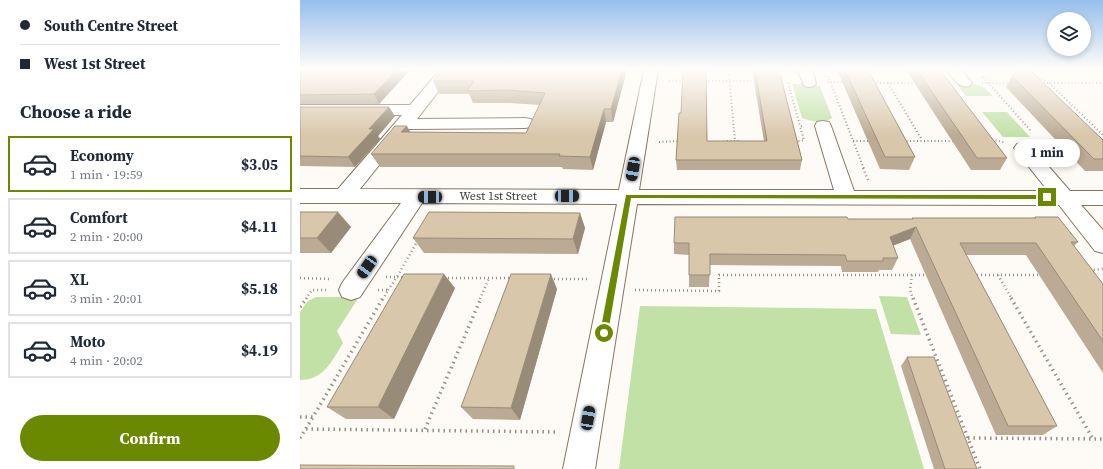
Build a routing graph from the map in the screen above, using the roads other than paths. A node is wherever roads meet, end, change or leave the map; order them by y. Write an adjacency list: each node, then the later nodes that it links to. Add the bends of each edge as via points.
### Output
1 (430, 92): 4 (street)
2 (647, 92): 11 (street)
3 (300, 110): 4 (street)
4 (415, 110): 6 (street)
5 (526, 123): 6 (street)
6 (404, 124): 10 (street)
7 (823, 126): 14 (street)
8 (1024, 144): 13 (street)
9 (300, 196): 10 (street, West 1st Street)
10 (344, 196): 12 (street, West 1st Street)
11 (628, 196): 12 (street, West 1st Street); 14 (street, West 1st Street); 18 (street)
12 (416, 197): 17 (street)
13 (1063, 197): 14 (street, West 1st Street); 15 (street, West 1st Street); 16 (street)
14 (846, 198)
15 (1103, 198)
16 (1103, 245)
17 (351, 290)
18 (579, 469)

